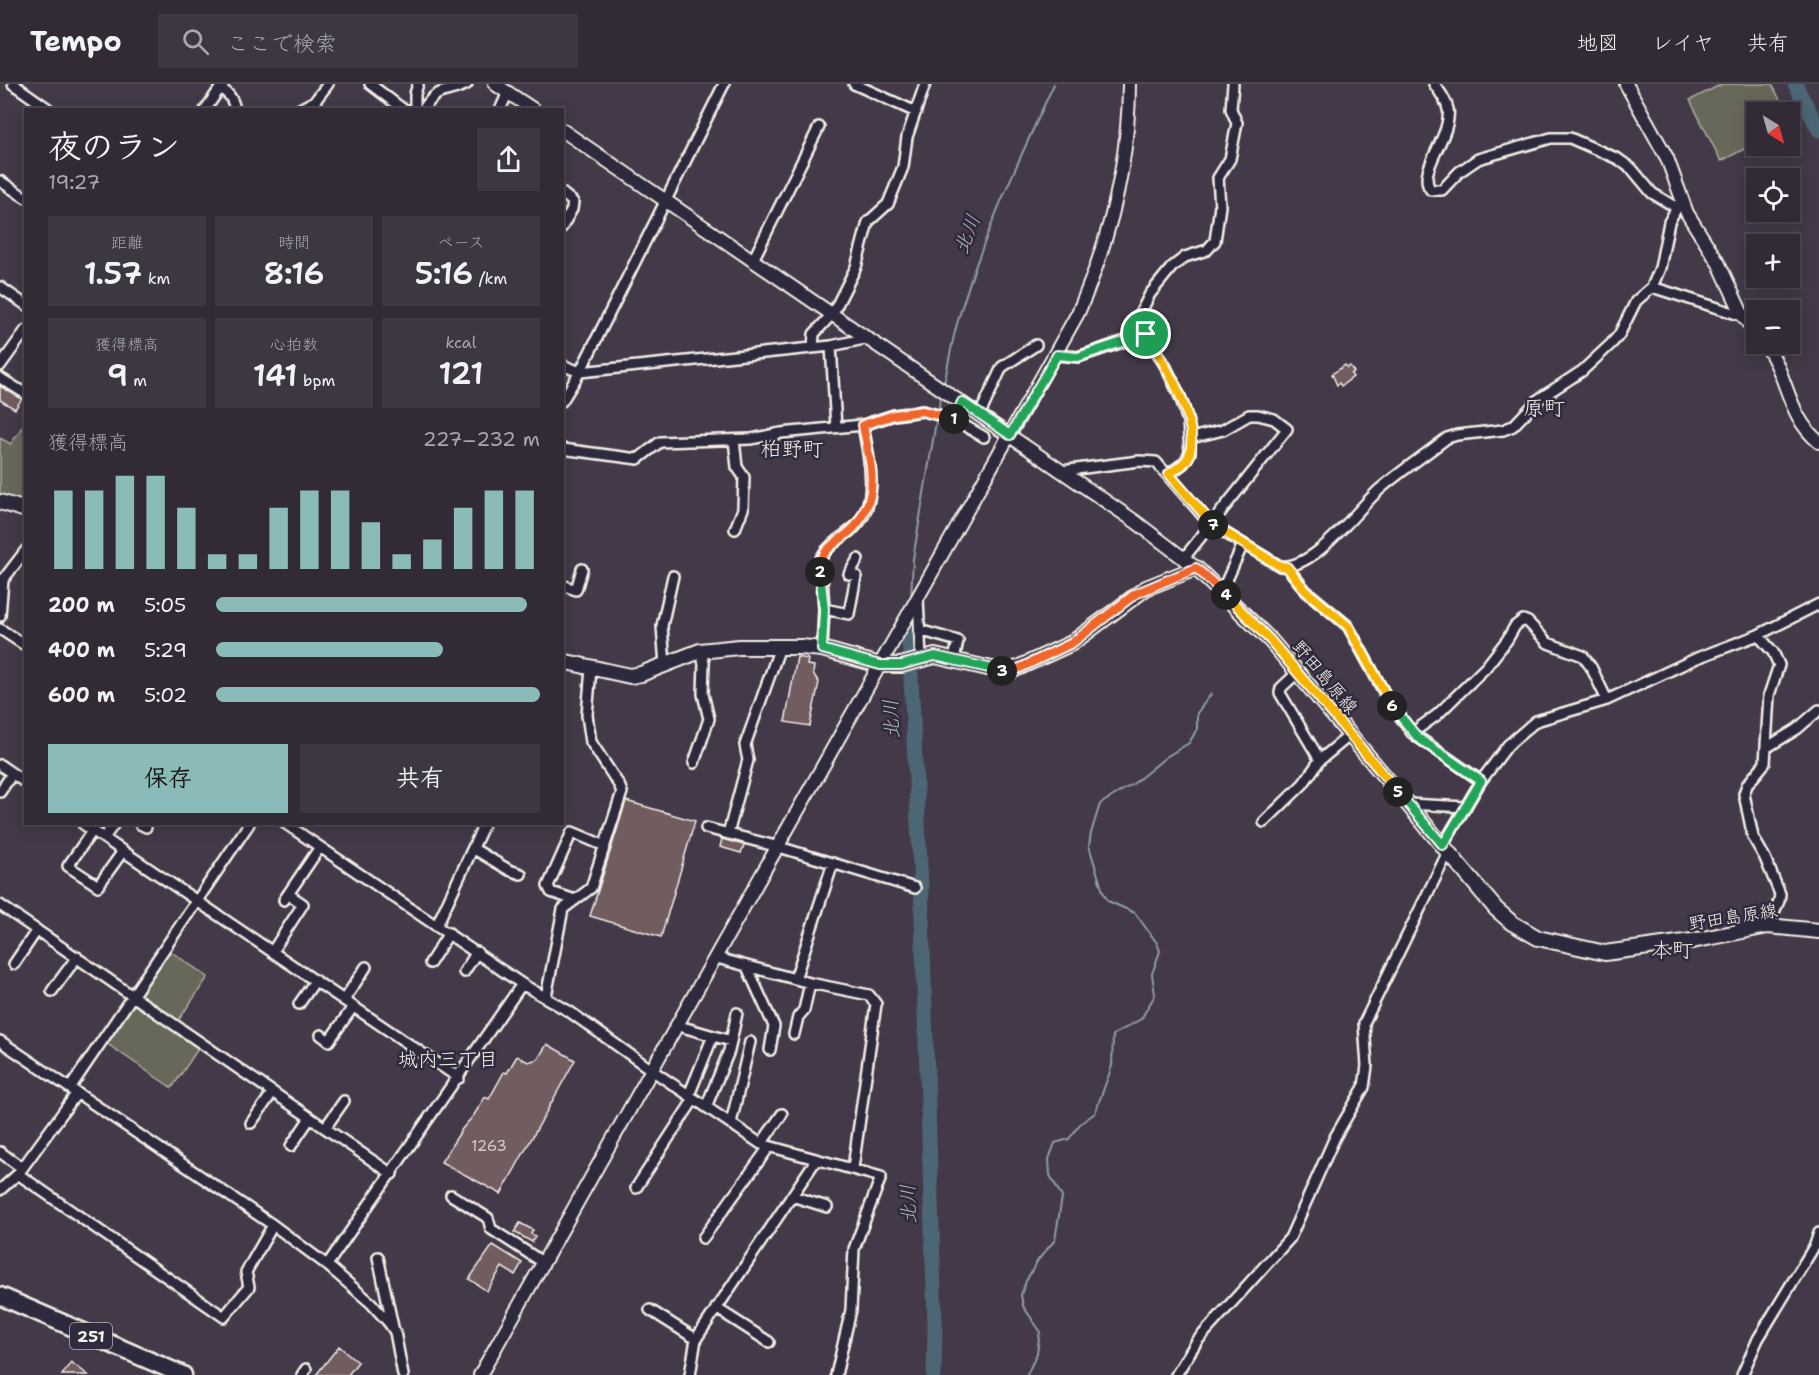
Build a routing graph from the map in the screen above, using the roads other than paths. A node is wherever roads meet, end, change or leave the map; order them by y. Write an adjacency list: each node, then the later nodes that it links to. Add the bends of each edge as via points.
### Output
1 (13, 84): 16 (street)
2 (328, 84): 19 (street, via 315,100)
3 (370, 84): 20 (street)
4 (418, 84): 21 (street)
5 (466, 84): 22 (street, via 437,91)
6 (495, 84): 15 (street)
7 (724, 84): 31 (street)
8 (854, 84): 25 (street)
9 (925, 84): 25 (street)
10 (1129, 84): 48 (street, via 1124,159 1111,225 1094,278)
11 (1233, 84): 42 (street, via 1231,109 1237,123 1230,159 1218,178 1220,206 1215,241 1208,249 1178,262 1150,294 1141,312)
12 (1434, 84): 32 (street, via 1444,99 1449,119 1426,174 1425,181 1431,190 1442,190 1478,159 1564,137 1626,164 1645,188)
13 (1626, 84): 32 (street, via 1667,158)
14 (221, 86): 17 (street); 18 (street, via 234,101)
15 (508, 92): 23 (street); 24 (street)
16 (47, 108)
17 (206, 108)
18 (235, 108)
19 (301, 108)
20 (401, 108)
21 (415, 108)
22 (424, 108)
23 (501, 108)
24 (531, 108)
25 (916, 112): 38 (street, via 903,166 888,204 868,222 856,267)
26 (819, 127): 34 (street)
27 (564, 131): 31 (street)
28 (0, 181): 30 (street)
29 (564, 195): 33 (street, via 573,202)
30 (24, 197)
31 (666, 201): 34 (street); 51 (street)
32 (1679, 204): 36 (street, via 1669,222); 39 (street, via 1719,264)
33 (564, 223)
34 (753, 260): 38 (street)
35 (0, 287): 37 (street)
36 (1652, 287): 39 (street); 76 (street, via 1636,301 1611,344 1582,371 1539,399 1513,426 1447,438 1379,490 1340,533)
37 (24, 304)
38 (833, 314): 43 (street); 46 (street, via 814,334)
39 (1743, 316): 40 (street)
40 (1746, 320)
41 (24, 333): 49 (street)
42 (1146, 334): 48 (street, via 1078,357); 62 (street, via 1182,399)
43 (869, 338): 45 (street); 55 (street)
44 (1036, 345): 56 (street, via 1002,367)
45 (831, 346): 46 (street); 59 (street)
46 (813, 347): 51 (street)
47 (1771, 354): 64 (street, via 1794,411)
48 (1057, 355): 60 (street)
49 (0, 366)
50 (564, 366): 51 (street)
51 (580, 372): 54 (street)
52 (0, 378): 53 (street)
53 (24, 393)
54 (564, 398)
55 (957, 399): 56 (street); 57 (street)
56 (980, 414): 60 (street)
57 (950, 418): 58 (street, via 922,411); 61 (street)
58 (863, 425): 59 (street); 84 (street, via 872,487 858,522 821,558)
59 (836, 427): 63 (street)
60 (1010, 435): 66 (street); 82 (street)
61 (984, 437)
62 (1191, 438): 67 (street, via 1188,459); 70 (street, via 1258,415 1274,419 1287,429)
63 (734, 440): 65 (street, via 660,442 638,459); 71 (street, via 737,467 744,477 742,509)
64 (1819, 442)
65 (564, 448)
66 (1061, 471): 67 (street, via 1139,460 1156,462); 74 (street)
67 (1169, 474): 70 (street)
68 (0, 502): 69 (main road)
69 (24, 509)
70 (1210, 524): 72 (street); 74 (street)
71 (735, 529)
72 (1243, 544): 76 (street); 81 (street)
73 (24, 553): 85 (street, via 3,580)
74 (1184, 558): 77 (street)
75 (858, 559): 84 (street, via 849,574 856,576 849,614)
76 (1287, 567): 102 (street, via 1306,591 1348,626 1387,698)
77 (1196, 568): 81 (main road, 野田島原線); 94 (main road, via 1146,588 1080,638 1018,669 1005,672)
78 (582, 569): 80 (street, via 576,590)
79 (673, 576): 96 (street, via 662,626)
80 (564, 586)
81 (1222, 591): 99 (main road, 野田島原線)
82 (917, 599): 87 (street); 97 (street)
83 (1819, 604): 88 (street)
84 (824, 609): 91 (street)
85 (0, 616)
86 (0, 628): 89 (street)
87 (919, 630): 93 (street, via 921,640); 94 (street, via 958,641)
88 (1758, 635): 100 (street); 104 (street, via 1779,665 1769,695)
89 (24, 645)
90 (780, 647): 91 (main road); 92 (main road); 122 (street, via 745,745 748,760)
91 (822, 649): 97 (main road)
92 (700, 651): 96 (main road); 106 (street, via 704,663 703,694 710,719)
93 (914, 660): 94 (main road, via 935,656); 97 (main road)
94 (954, 660)
95 (564, 662): 98 (main road)
96 (665, 665): 98 (main road, via 630,676)
97 (880, 665): 126 (street)
98 (591, 669): 124 (street, via 587,715 591,742 622,792)
99 (1298, 672): 103 (main road, 野田島原線); 105 (street, via 1280,693)
100 (1607, 700): 102 (street, via 1583,656 1548,643 1523,620 1486,667); 109 (street, via 1536,721 1508,745)
101 (1819, 710): 104 (street)
102 (1413, 733): 109 (street)
103 (1350, 735): 105 (street); 112 (main road, 野田島原線)
104 (1766, 748): 137 (street, via 1765,763 1744,794 1753,837 1780,894)
105 (1320, 760): 114 (street, via 1303,784)
106 (694, 763)
107 (0, 765): 108 (street)
108 (12, 774): 110 (street); 111 (street)
109 (1481, 781): 113 (street)
110 (24, 782)
111 (0, 792)
112 (1408, 804): 113 (street); 128 (main road, 野田島原線)
113 (1466, 807): 128 (street)
114 (1264, 822)
115 (86, 825): 121 (street)
116 (113, 825): 123 (street)
117 (248, 825): 134 (street)
118 (287, 825): 125 (street)
119 (484, 825): 127 (street)
120 (706, 828): 122 (street)
121 (93, 830): 123 (street); 129 (street, via 68,866 98,886)
122 (728, 834): 126 (street)
123 (104, 838): 129 (street)
124 (605, 846): 133 (street, via 591,888); 133 (street, via 572,832 548,886 551,892)
125 (320, 847): 136 (street); 141 (street, via 286,897 303,904)
126 (778, 847): 130 (street); 144 (street)
127 (474, 849): 131 (street); 136 (street)
128 (1445, 849): 137 (main road, 野田島原線, via 1512,923 1538,938 1575,948 1605,953 1634,950); 210 (street, via 1364,1023 1364,1087 1335,1137 1290,1238 1197,1341)
129 (123, 850): 134 (street)
130 (833, 863): 132 (street); 150 (street)
131 (521, 874)
132 (915, 888)
133 (575, 900): 156 (street, via 563,909)
134 (196, 901): 141 (street); 155 (street)
135 (0, 905): 138 (street)
136 (437, 925): 140 (street)
137 (1767, 926): 139 (main road, 野田島原線)
138 (37, 930): 143 (street); 146 (street)
139 (1819, 931)
140 (449, 933): 142 (street); 145 (street)
141 (272, 952): 151 (street)
142 (477, 952): 149 (street); 153 (street)
143 (77, 957): 154 (street); 155 (street)
144 (717, 958): 148 (street); 161 (street)
145 (430, 963)
146 (14, 964)
147 (366, 967): 157 (street)
148 (747, 967): 150 (street); 168 (street, via 774,1026)
149 (464, 972)
150 (795, 979): 152 (street)
151 (315, 981): 157 (street); 158 (street)
152 (810, 983): 162 (street); 185 (street, via 869,995 876,1004)
153 (522, 984): 156 (street); 170 (street)
154 (52, 991)
155 (134, 995): 171 (street); 172 (street)
156 (546, 997): 169 (street)
157 (344, 1000): 159 (street)
158 (299, 1004)
159 (353, 1006): 165 (street); 170 (street)
160 (737, 1013): 166 (street)
161 (679, 1026): 163 (street); 169 (street)
162 (794, 1034)
163 (712, 1036): 166 (street); 173 (street)
164 (0, 1041): 171 (street)
165 (329, 1041)
166 (731, 1041): 175 (street)
167 (750, 1042): 179 (street)
168 (770, 1050)
169 (653, 1071): 173 (street); 197 (street)
170 (459, 1078): 187 (street)
171 (73, 1090): 186 (street); 193 (street)
172 (273, 1092): 177 (street); 178 (street)
173 (691, 1097): 175 (street); 188 (street)
174 (344, 1101): 180 (street)
175 (706, 1107): 179 (street)
176 (782, 1114): 181 (street)
177 (310, 1118): 180 (street); 182 (street)
178 (251, 1123)
179 (731, 1123): 181 (street)
180 (325, 1128): 187 (street)
181 (765, 1145): 184 (street); 195 (street)
182 (291, 1146)
183 (0, 1152): 186 (street)
184 (816, 1160): 185 (street); 191 (street)
185 (853, 1168): 209 (street, via 880,1177 854,1249 851,1310)
186 (20, 1171): 189 (street); 193 (street, via 224,1317 249,1287 246,1272)
187 (392, 1174): 198 (street)
188 (636, 1188)
189 (0, 1190)
190 (451, 1195): 197 (street, via 488,1218 490,1228)
191 (792, 1196): 192 (street); 200 (street)
192 (827, 1207)
193 (273, 1225): 198 (street)
194 (1819, 1233): 211 (street, via 1758,1339)
195 (703, 1238)
196 (378, 1257): 202 (street)
197 (544, 1263): 207 (street)
198 (327, 1266): 202 (street, via 372,1303)
199 (0, 1296): 205 (highway, 251)
200 (716, 1308): 203 (street); 204 (street)
201 (650, 1310): 203 (street)
202 (394, 1332): 206 (street)
203 (696, 1339): 208 (street)
204 (769, 1342)
205 (183, 1375)
206 (403, 1375)
207 (480, 1375)
208 (690, 1375)
209 (836, 1375)
210 (1176, 1375)
211 (1742, 1375)

